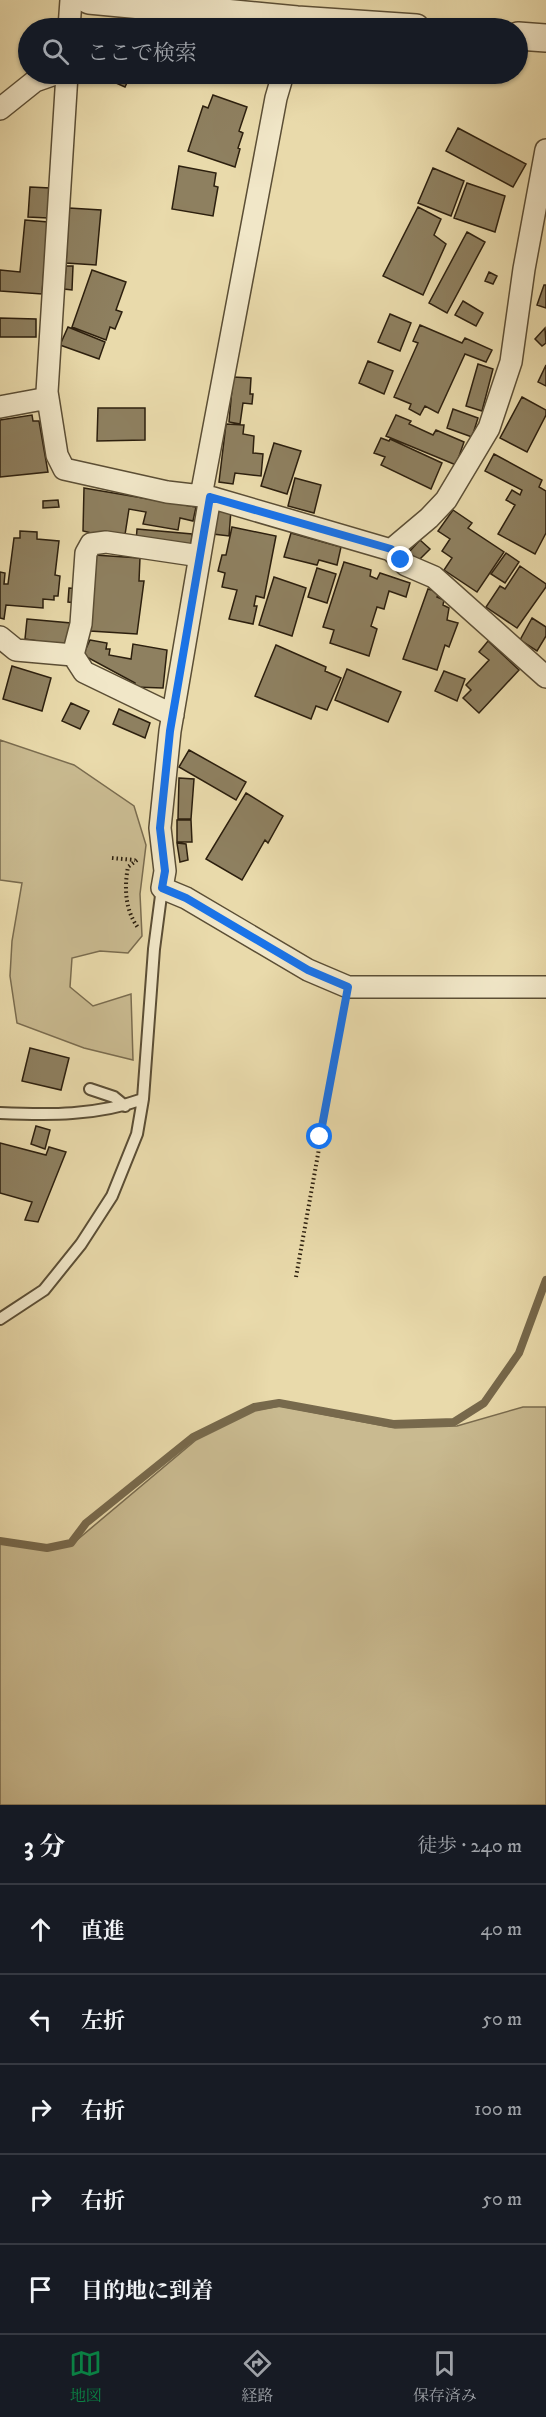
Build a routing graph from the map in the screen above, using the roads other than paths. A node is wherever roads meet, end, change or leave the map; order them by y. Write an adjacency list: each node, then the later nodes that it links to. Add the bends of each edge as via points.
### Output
1 (70, 0): 3 (street)
2 (89, 0): 4 (street)
3 (69, 18)
4 (244, 18)
5 (528, 37): 6 (street)
6 (546, 38)
7 (31, 84): 10 (street)
8 (66, 84): 12 (street)
9 (280, 84): 14 (street)
10 (0, 109)
11 (546, 150): 15 (street, via 511,362 489,428 446,500)
12 (48, 398): 13 (street); 14 (street, via 57,455 64,469)
13 (0, 407)
14 (205, 497): 15 (street); 16 (street)
15 (391, 549): 19 (street, via 406,565 434,577)
16 (200, 556): 18 (street, via 106,542 91,544 86,553 81,624); 20 (street)
17 (0, 637): 18 (street, via 16,650)
18 (73, 655): 20 (street, via 84,672)
19 (546, 677)
20 (173, 715): 21 (street, via 160,828 165,871)
21 (162, 888): 22 (street, via 186,898 308,970 348,987); 24 (lane)
22 (546, 987)
23 (90, 1089): 25 (lane, via 114,1097)
24 (143, 1100): 25 (lane); 27 (lane, via 137,1134 112,1196 81,1244 44,1290)
25 (125, 1106): 26 (lane, via 49,1115)
26 (0, 1113)
27 (0, 1319)

